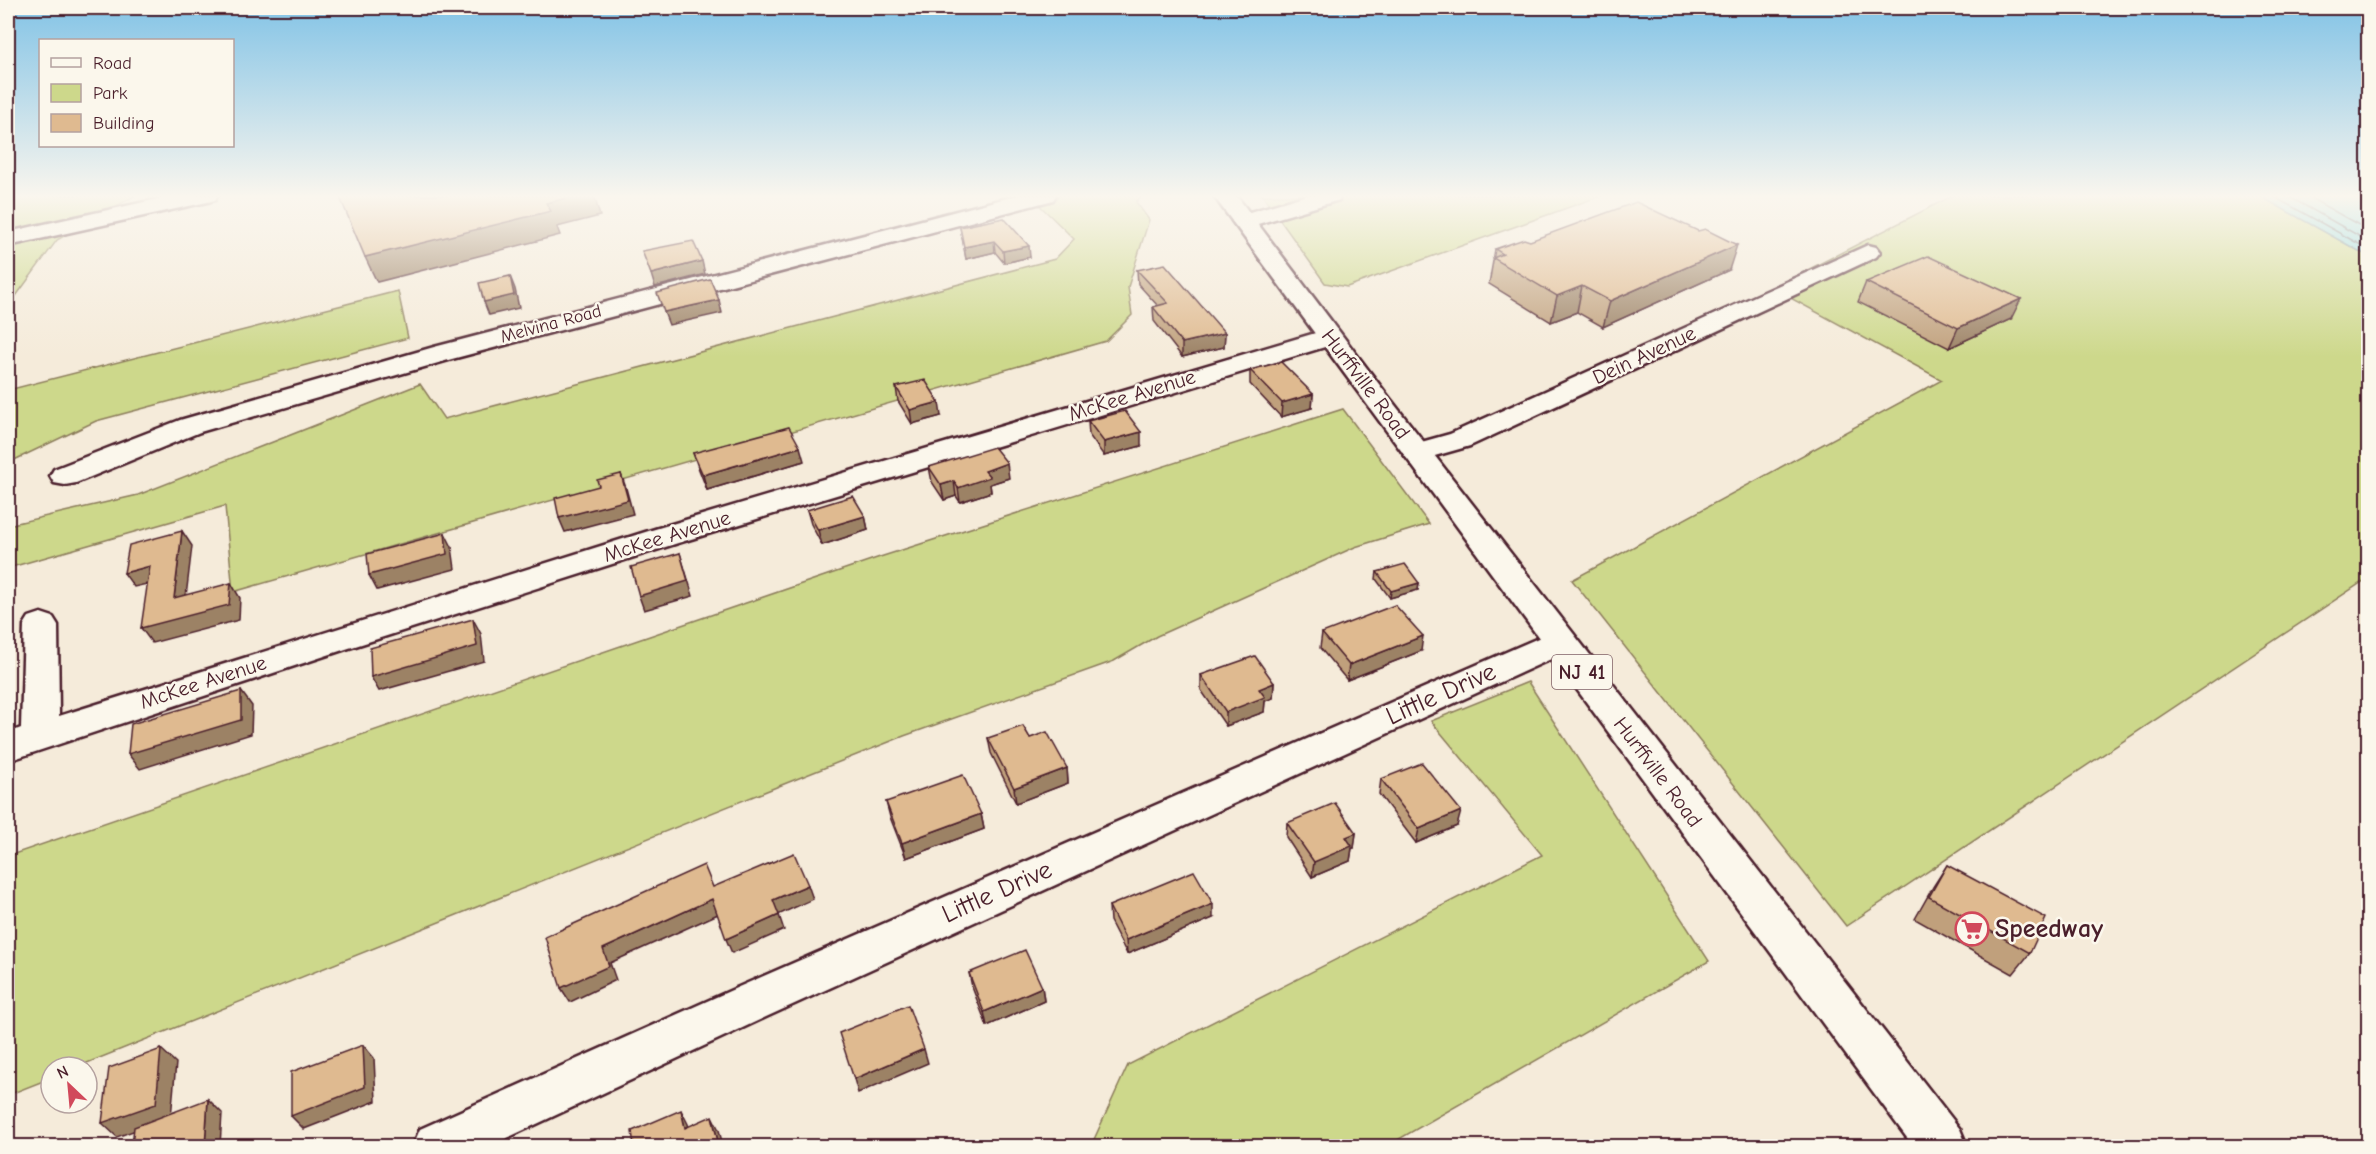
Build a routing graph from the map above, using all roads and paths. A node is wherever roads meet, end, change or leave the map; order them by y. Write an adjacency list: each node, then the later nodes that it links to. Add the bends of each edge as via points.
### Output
1 (833, 249): 6 (street, Melvina Road, via 442,353 190,426)
2 (1264, 249): 4 (street, Hurffville Road / NJ 41)
3 (1868, 252): 5 (street, Dein Avenue, via 1460,440)
4 (1329, 337): 5 (street, Hurffville Road / NJ 41); 9 (street, McKee Avenue, via 388,622)
5 (1417, 452): 8 (street, Hurffville Road / NJ 41)
6 (65, 476)
7 (42, 625): 9 (street)
8 (1559, 641): 10 (street, Little Drive); 11 (street, Hurffville Road / NJ 41)
9 (24, 741)
10 (437, 1146)
11 (1943, 1146)

